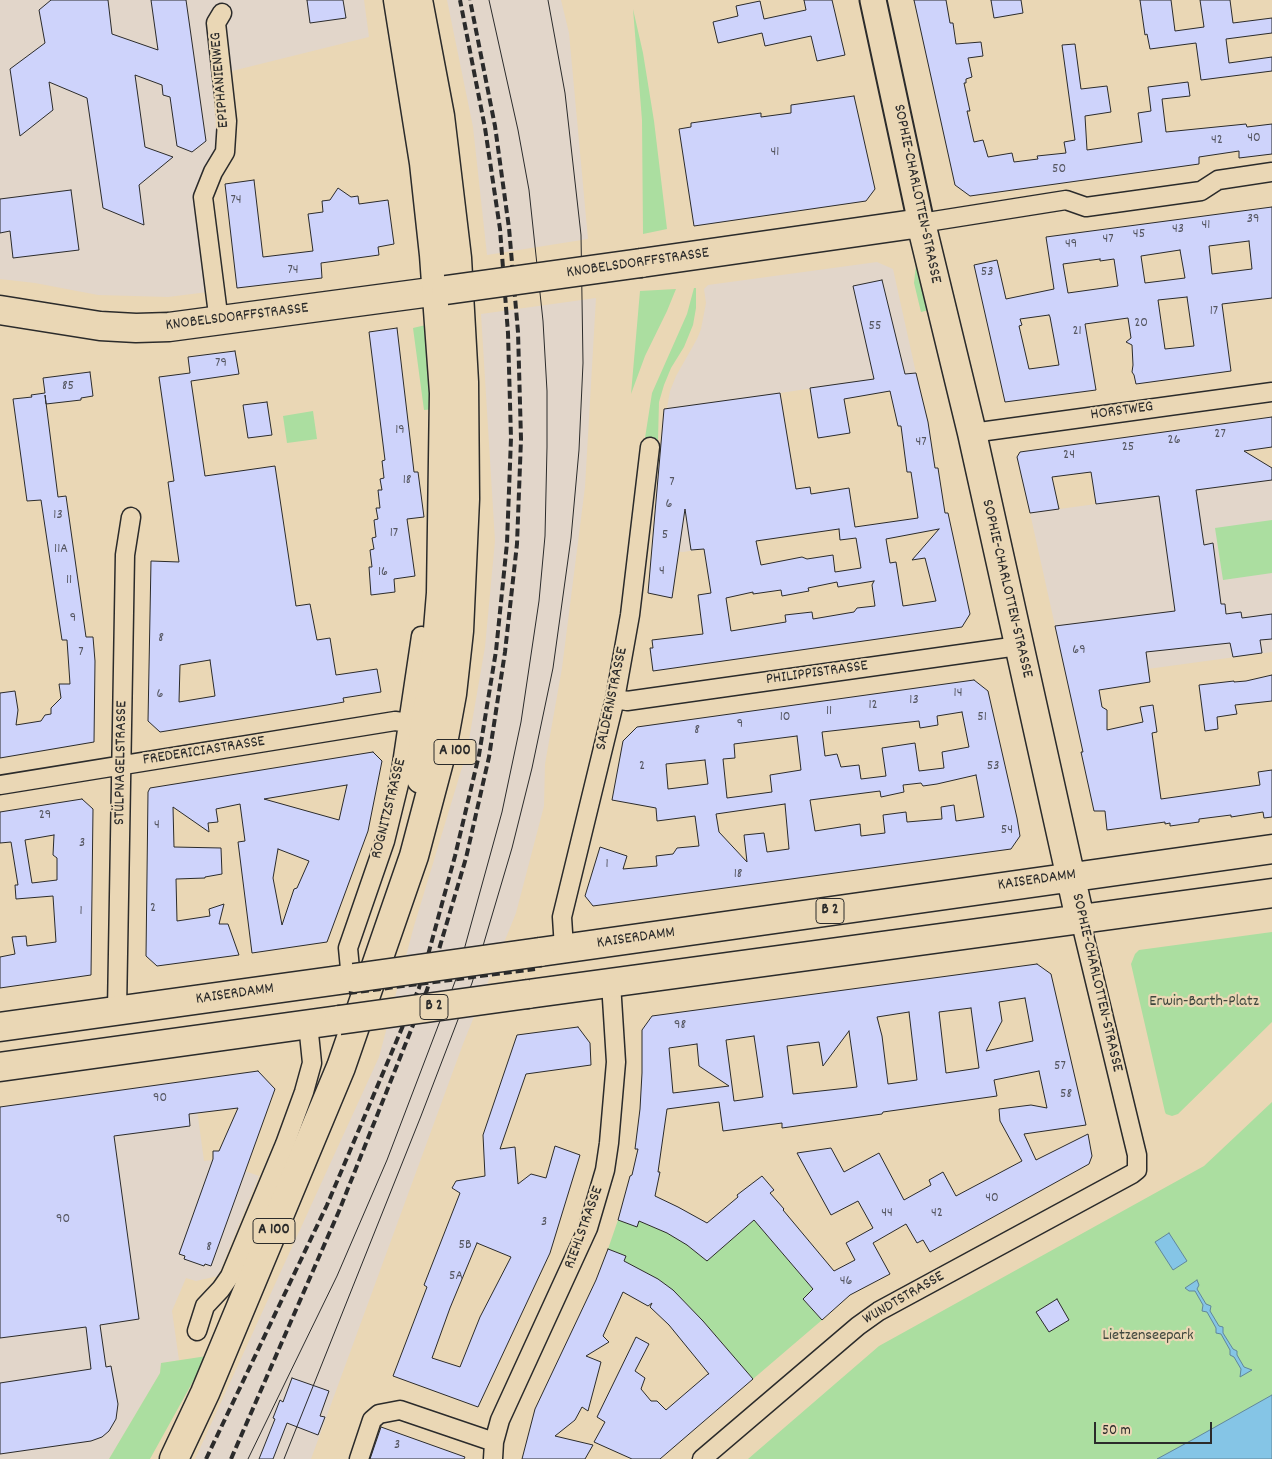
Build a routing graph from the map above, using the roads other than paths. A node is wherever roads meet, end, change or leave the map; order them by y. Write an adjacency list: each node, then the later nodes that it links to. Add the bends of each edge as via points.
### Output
1 (398, 0): 8 (main road)
2 (418, 0): 22 (main road, A 100, via 440,116 457,258 464,382 465,499 459,631 452,694 437,772)
3 (433, 0): 39 (main road, A 100, via 469,243 478,395 477,576 471,656 458,737 438,823 409,923 353,1080 277,1266)
4 (873, 0): 7 (street, SOPHIE-CHARLOTTEN-STRASSE)
5 (222, 13): 10 (street, EPIPHANIENWEG, via 216,23 227,121 225,152 203,197)
6 (1272, 172): 7 (street, KNOBELSDORFFSTRASSE, via 1218,180 1201,191 1086,207 1066,200)
7 (921, 223): 8 (main road, KNOBELSDORFFSTRASSE, bridge); 12 (main road, SOPHIE-CHARLOTTEN-STRASSE)
8 (441, 291): 10 (main road, KNOBELSDORFFSTRASSE); 22 (main road, via 444,393 441,593 424,733)
9 (0, 310): 10 (main road, KNOBELSDORFFSTRASSE, via 127,328)
10 (219, 322)
11 (1272, 392): 12 (street, HORSTWEG)
12 (972, 433): 16 (main road, SOPHIE-CHARLOTTEN-STRASSE)
13 (650, 447): 17 (street, SALDERNSTRASSE, via 630,615)
14 (131, 517): 19 (street, STÜLPNAGELSTRASSE, via 125,555)
15 (422, 636): 18 (street, ROGNITZSTRASSE)
16 (1018, 646): 17 (street, PHILIPPISTRASSE, via 627,701); 24 (main road, SOPHIE-CHARLOTTEN-STRASSE)
17 (615, 698): 28 (street, SALDERNSTRASSE)
18 (409, 723): 19 (street, FREDERICIASTRASSE, via 395,721); 29 (street, ROGNITZSTRASSE, via 385,842 348,948)
19 (121, 765): 20 (street, FREDERICIASTRASSE); 31 (street, STÜLPNAGELSTRASSE)
20 (0, 785)
21 (1272, 848): 23 (main road, KAISERDAMM / B 2)
22 (414, 856): 38 (main road, A 100, via 340,1068 287,1200)
23 (1123, 869): 24 (main road, KAISERDAMM / B 2); 26 (main road)
24 (1071, 876): 27 (main road, SOPHIE-CHARLOTTEN-STRASSE); 28 (main road, KAISERDAMM / B 2)
25 (1272, 892): 26 (main road, B 2)
26 (1130, 912): 27 (main road, B 2)
27 (1080, 918): 30 (main road, B 2); 35 (street, SOPHIE-CHARLOTTEN-STRASSE, via 1137,1155 1137,1170)
28 (552, 950): 29 (main road, KAISERDAMM / B 2, bridge)
29 (352, 978): 31 (main road, KAISERDAMM / B 2)
30 (611, 983): 32 (main road, B 2, bridge); 37 (street, RIEHLSTRASSE, via 615,1080 609,1143 598,1198 588,1228 500,1420)
31 (117, 1010): 33 (main road, KAISERDAMM / B 2)
32 (308, 1024): 34 (main road, B 2); 36 (street, via 312,1063 286,1144 230,1276 205,1306)
33 (0, 1027)
34 (0, 1067)
35 (1132, 1174): 41 (street, WUNDTSTRASSE, via 879,1311)
36 (197, 1331)
37 (493, 1451): 40 (street, via 400,1410 379,1414 372,1420)
38 (174, 1459)
39 (188, 1459)
40 (358, 1459)
41 (702, 1459)

